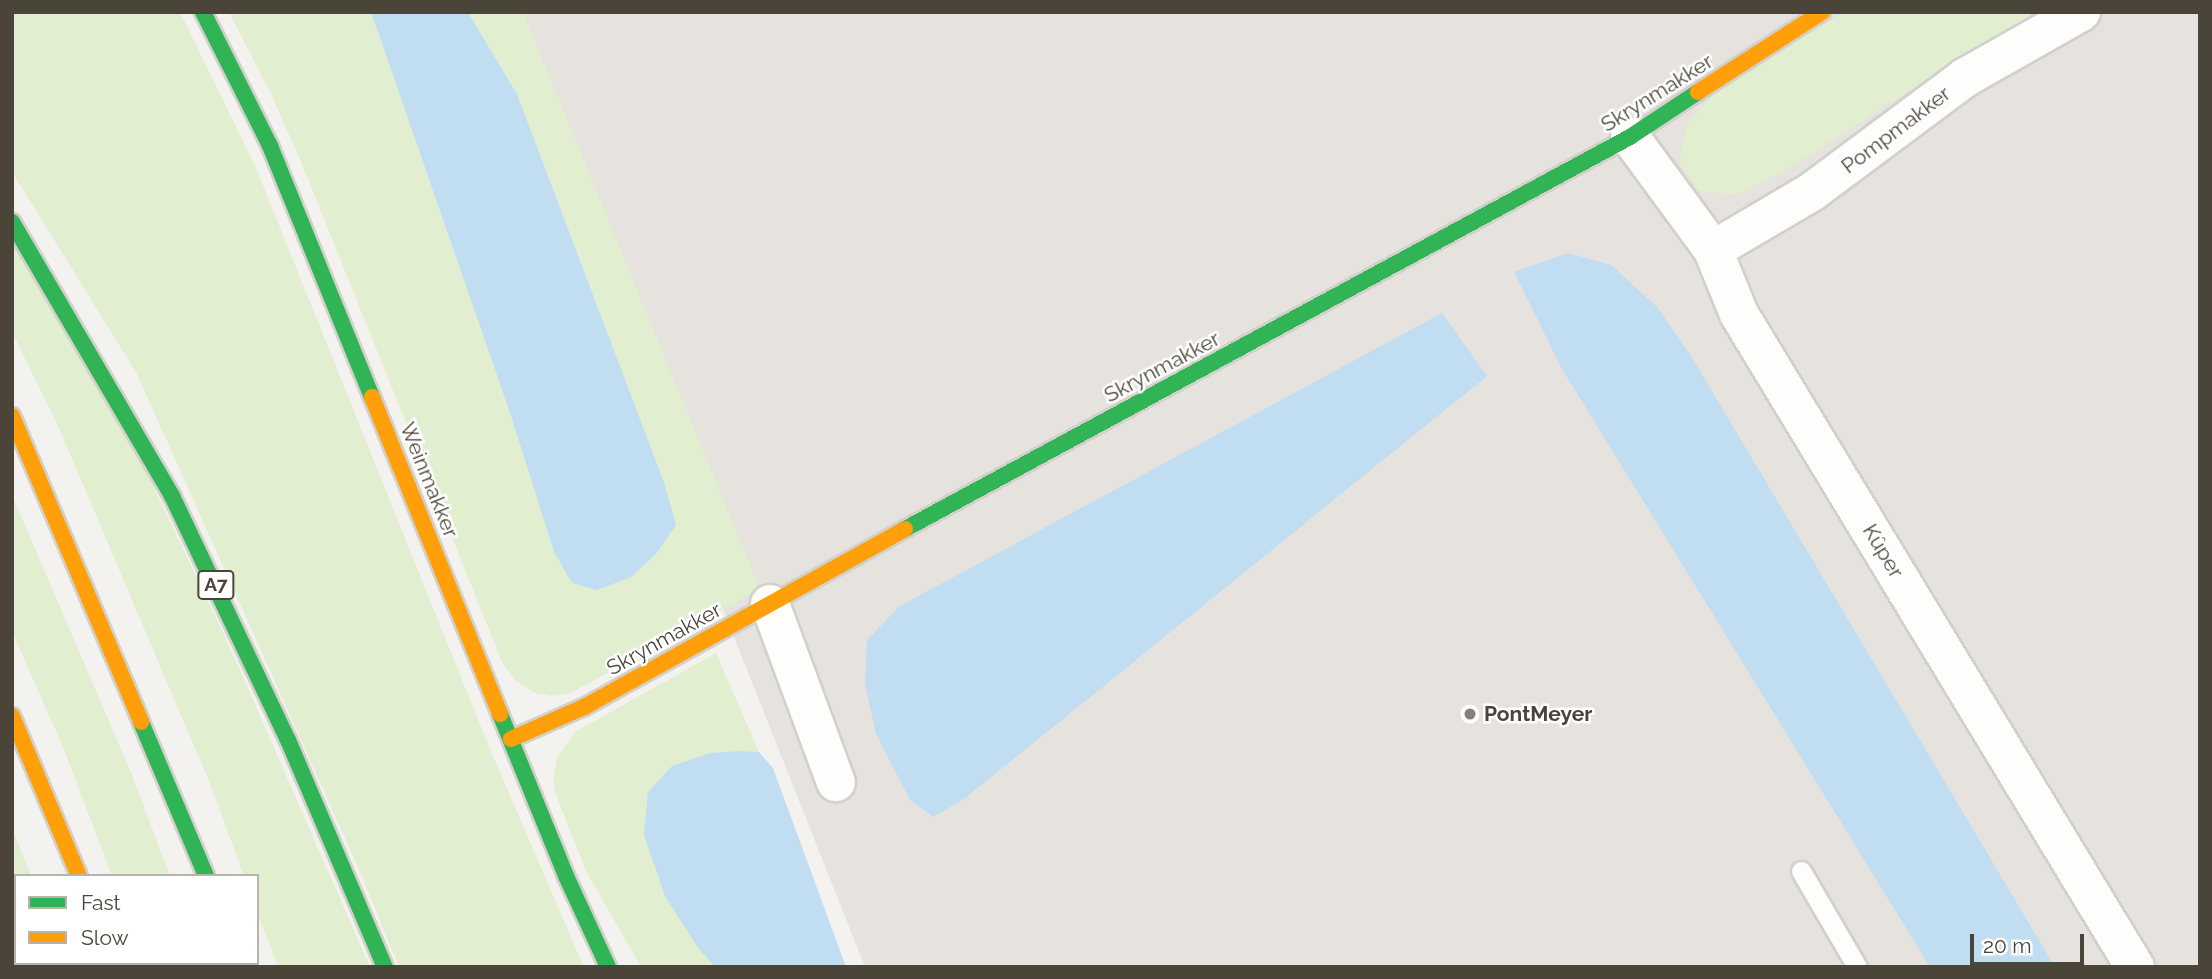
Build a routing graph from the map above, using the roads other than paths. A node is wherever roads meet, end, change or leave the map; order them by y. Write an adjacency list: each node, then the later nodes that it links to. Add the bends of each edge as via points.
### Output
1 (203, 12): 10 (main road, Weinmakker, via 270,146)
2 (1822, 12): 4 (main road, Skrynmakker)
3 (2081, 12): 6 (street, Pompmakker, via 1966,77 1812,191)
4 (1630, 137): 6 (street, Kûper); 8 (main road, Skrynmakker)
5 (12, 222): 15 (main road, A7, via 172,496 288,740)
6 (1713, 250): 18 (street, Kûper, via 1746,326)
7 (12, 416): 14 (main road)
8 (770, 604): 10 (main road, Skrynmakker, via 584,707); 11 (street)
9 (12, 716): 13 (main road)
10 (511, 739): 16 (main road, Weinmakker)
11 (836, 782)
12 (1801, 872): 17 (lane)
13 (78, 874)
14 (205, 874)
15 (385, 967)
16 (608, 967)
17 (1857, 967)
18 (2135, 967)

